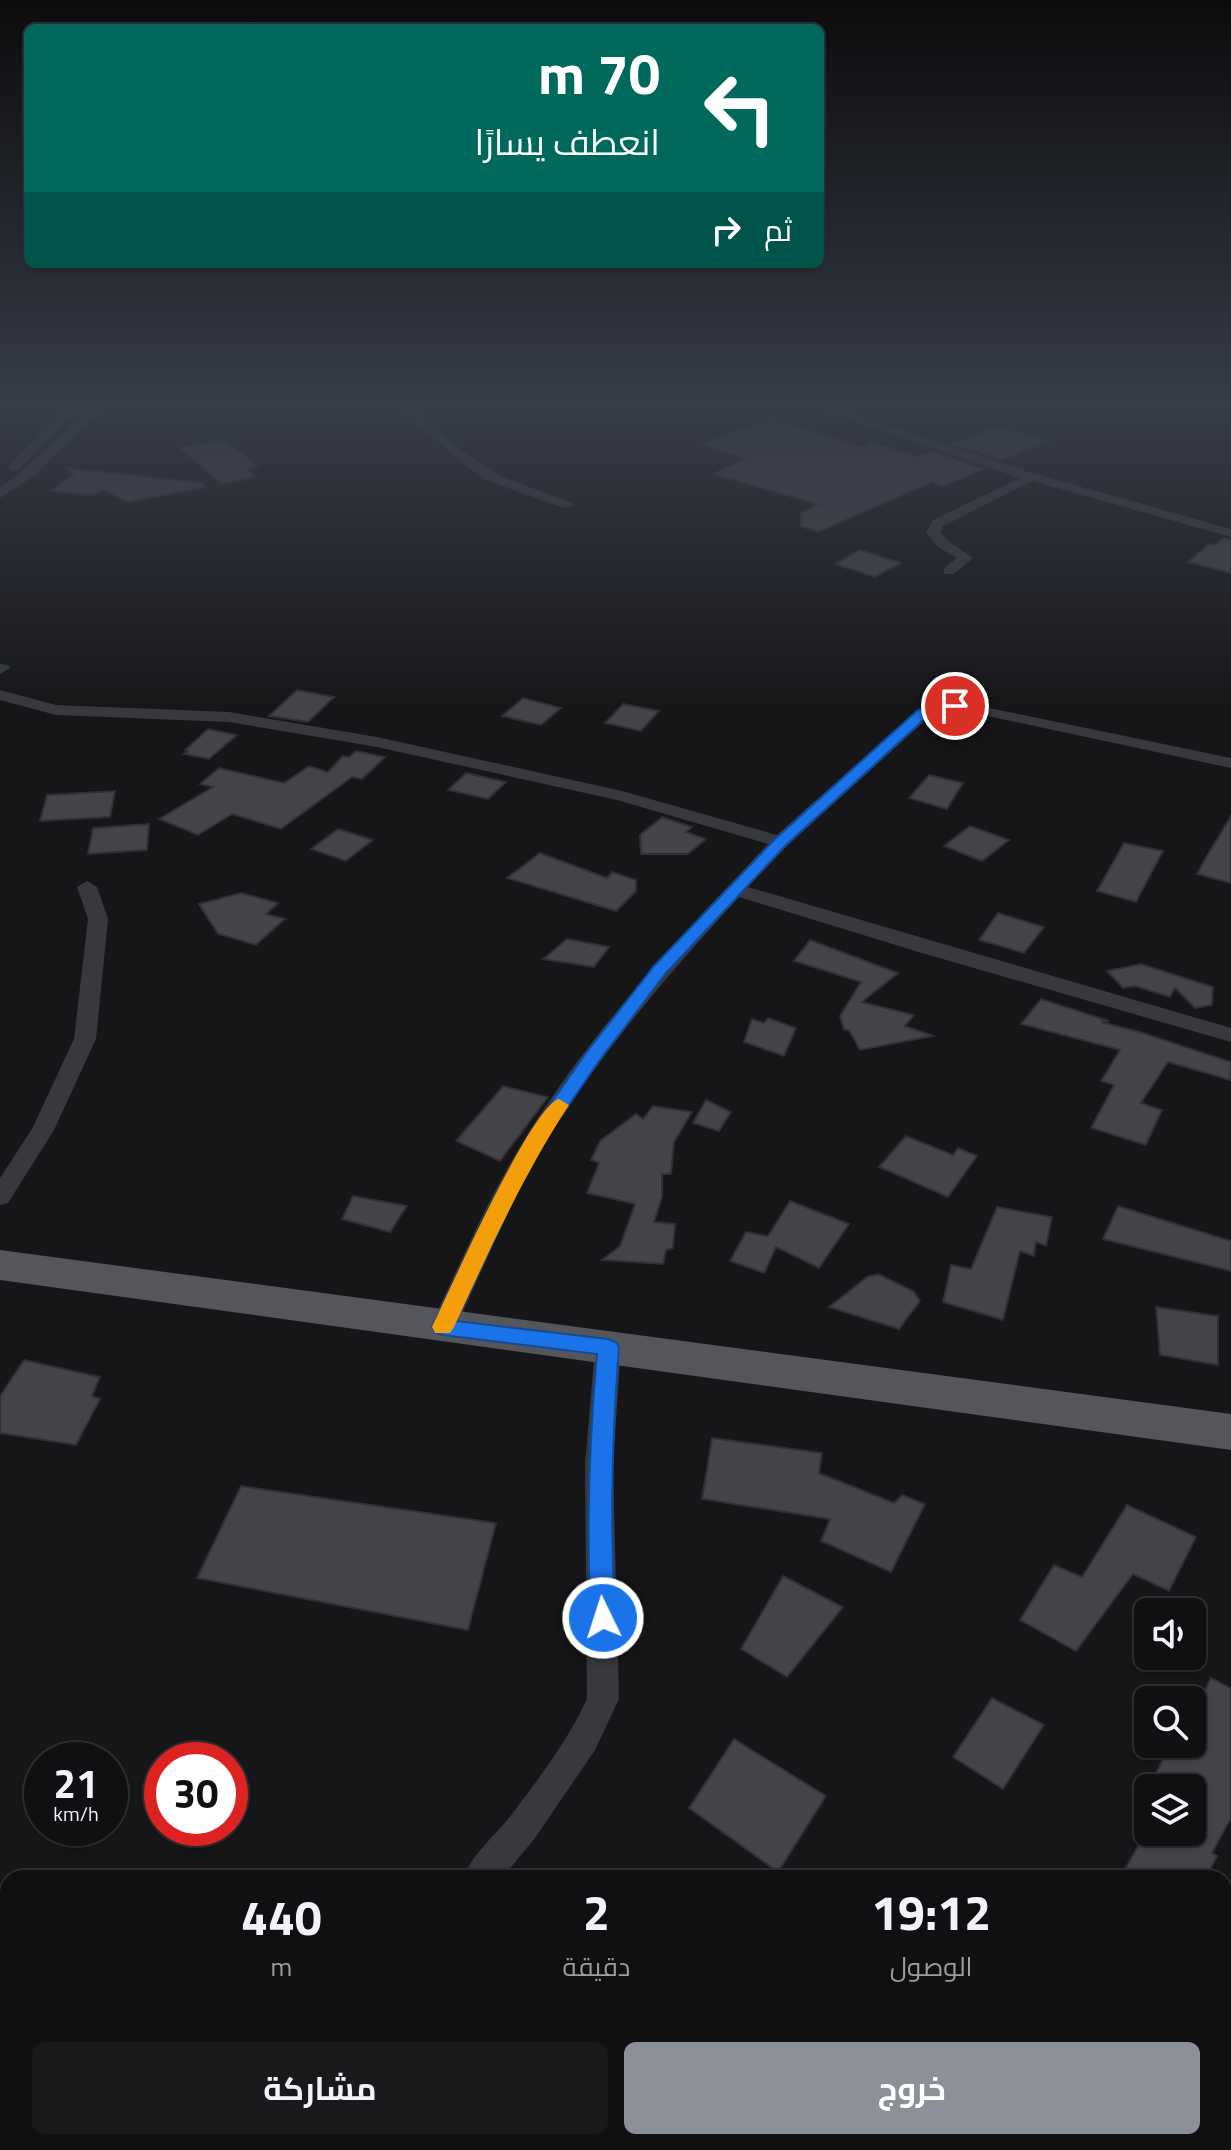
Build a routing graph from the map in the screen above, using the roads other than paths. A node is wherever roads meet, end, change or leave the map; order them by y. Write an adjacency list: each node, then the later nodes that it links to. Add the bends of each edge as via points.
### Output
1 (968, 508): 4 (street, via 938,523 933,532 966,558)
2 (1143, 508): 3 (street)
3 (1231, 533)
4 (949, 571)
5 (0, 695): 7 (street, via 93,715 228,717 415,750 625,797)
6 (1231, 763): 7 (street, via 978,709 939,708 923,713)
7 (780, 842): 9 (street)
8 (87, 887): 11 (street, via 98,919 85,1039 43,1130)
9 (733, 889): 10 (street); 13 (street, via 660,970 538,1135)
10 (1231, 1035)
11 (0, 1197)
12 (0, 1265): 13 (main road)
13 (443, 1327): 14 (main road)
14 (608, 1347): 15 (main road); 16 (street, via 599,1465 603,1699 584,1740)
15 (1231, 1432)
16 (487, 1870)

